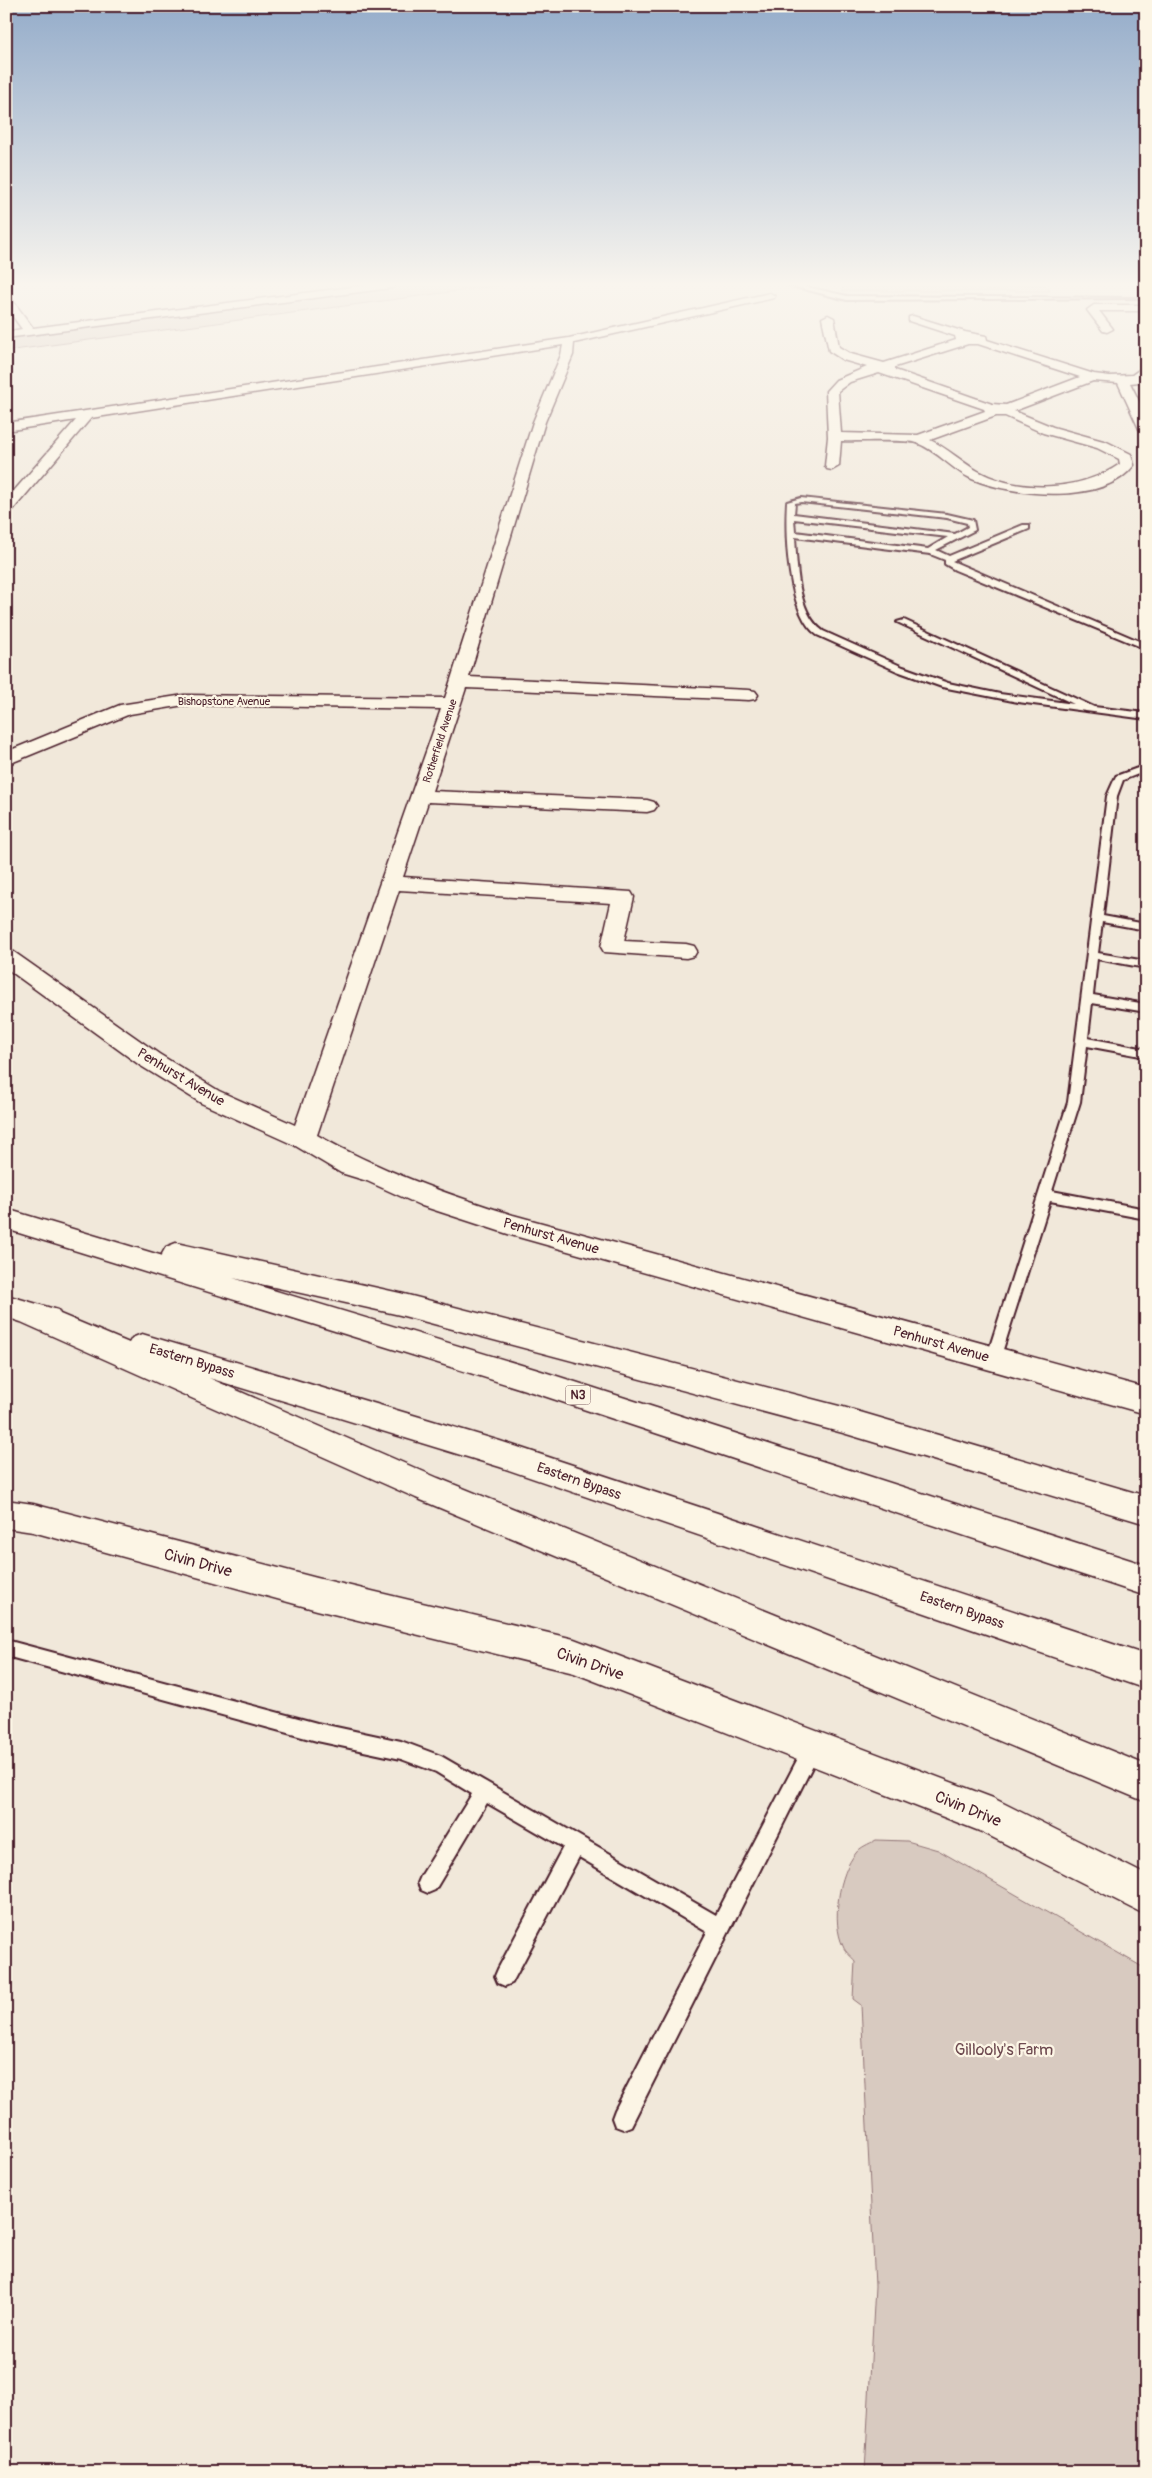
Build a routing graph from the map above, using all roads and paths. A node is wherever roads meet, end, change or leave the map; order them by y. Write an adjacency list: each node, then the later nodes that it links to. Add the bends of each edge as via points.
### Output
1 (181, 401): 8 (main road)
2 (548, 401): 23 (main road, Rotherfield Avenue)
3 (833, 401): 11 (main road)
4 (971, 401): 7 (main road)
5 (1028, 401): 7 (main road)
6 (1133, 401): 10 (main road)
7 (1000, 411): 12 (main road); 12 (main road, via 1114,450 1126,457 1127,465 1117,474 1079,487 1011,486 976,475)
8 (88, 415): 9 (main road); 14 (main road)
9 (6, 427)
10 (1146, 429)
11 (836, 437): 12 (main road); 13 (main road)
12 (920, 439)
13 (832, 466)
14 (6, 509)
15 (789, 516): 17 (lane); 18 (lane); 18 (lane, via 791,502 801,500 947,516 973,525)
16 (1026, 527): 20 (lane)
17 (792, 534): 19 (lane); 26 (lane, via 803,613 810,625 831,638 945,685)
18 (956, 536): 19 (lane)
19 (932, 552): 20 (lane)
20 (949, 559): 22 (lane, via 948,562 958,568)
21 (901, 622): 26 (lane)
22 (1143, 643)
23 (459, 682): 24 (main road); 25 (main road, Rotherfield Avenue)
24 (749, 695)
25 (452, 704): 28 (main road, Bishopstone Avenue, via 162,702 126,709); 30 (main road, Rotherfield Avenue)
26 (1092, 709): 27 (lane)
27 (1146, 716)
28 (6, 759)
29 (1146, 768): 33 (lane, via 1119,778 1112,796)
30 (421, 796): 31 (main road); 32 (main road, Rotherfield Avenue)
31 (647, 806)
32 (391, 883): 35 (main road, via 623,897 612,947); 43 (main road, Rotherfield Avenue)
33 (1097, 918): 34 (lane); 36 (lane)
34 (1146, 927)
35 (686, 951)
36 (1093, 954): 38 (lane); 39 (lane)
37 (6, 956): 43 (main road, Penhurst Avenue, via 157,1065 210,1097)
38 (1146, 964)
39 (1087, 998): 40 (lane); 41 (lane)
40 (1146, 1008)
41 (1082, 1042): 42 (lane); 44 (lane, via 1074,1102)
42 (1146, 1053)
43 (303, 1139): 48 (main road, Penhurst Avenue, via 350,1166 440,1202 512,1225)
44 (1046, 1195): 45 (lane); 48 (lane)
45 (1146, 1214)
46 (6, 1217): 50 (main road, via 400,1304 843,1420); 52 (main road, N3, via 538,1382)
47 (18, 1309): 54 (main road, Eastern Bypass, via 500,1454); 56 (main road, via 427,1488)
48 (993, 1358): 49 (main road, Penhurst Avenue)
49 (1146, 1401)
50 (1146, 1510)
51 (6, 1514): 55 (main road, Civin Drive, via 33,1518 317,1594 574,1656)
52 (1146, 1581)
53 (6, 1648): 57 (lane, via 317,1732 401,1750 441,1765)
54 (1146, 1672)
55 (812, 1749): 60 (main road, Civin Drive, via 993,1817); 61 (lane)
56 (1146, 1784)
57 (484, 1791): 58 (lane); 59 (lane)
58 (576, 1844): 61 (lane); 62 (lane)
59 (428, 1882)
60 (1146, 1896)
61 (720, 1928): 63 (lane)
62 (506, 1976)
63 (623, 2118)

